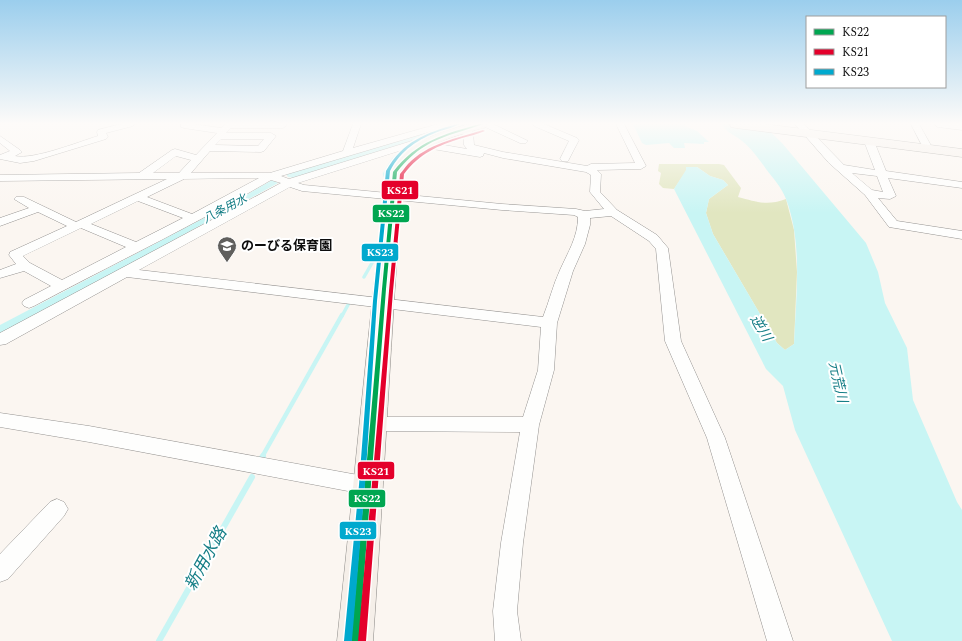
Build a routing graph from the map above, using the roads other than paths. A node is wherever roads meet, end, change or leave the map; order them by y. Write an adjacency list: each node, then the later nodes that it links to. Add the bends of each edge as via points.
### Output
1 (12, 154): 16 (street)
2 (47, 154): 16 (street, via 20,160)
3 (172, 154): 23 (street)
4 (183, 154): 17 (street)
5 (202, 154): 17 (street)
6 (344, 154): 25 (street)
7 (380, 154): 27 (street)
8 (409, 154): 30 (street, via 395,172)
9 (480, 154): 18 (street, via 508,159)
10 (499, 154): 18 (street)
11 (568, 154): 19 (street)
12 (635, 154): 21 (street, via 641,166)
13 (827, 154): 20 (street)
14 (874, 154): 22 (street)
15 (255, 157): 17 (street)
16 (2, 158)
17 (199, 158): 24 (street)
18 (524, 158): 21 (street)
19 (565, 160)
20 (841, 168): 22 (street); 29 (street)
21 (589, 169): 34 (street, via 596,174 595,192)
22 (883, 174): 28 (street); 29 (street, via 890,196)
23 (142, 176): 24 (street); 26 (street)
24 (182, 176): 25 (street); 31 (street)
25 (273, 176): 27 (street); 36 (street)
26 (0, 178)
27 (288, 184): 30 (street, via 302,188); 42 (street)
28 (961, 187)
29 (869, 193): 39 (street, via 893,224)
30 (392, 196): 35 (street, via 576,212); 45 (street)
31 (138, 197): 36 (street); 38 (street)
32 (20, 199): 33 (street)
33 (38, 208): 37 (street); 38 (street)
34 (613, 212): 35 (street); 57 (street, via 653,238 662,248 673,341 718,444)
35 (584, 215): 47 (street, via 579,244 566,272)
36 (193, 218): 40 (street)
37 (0, 222)
38 (79, 225): 40 (street); 41 (street, via 15,255)
39 (962, 235)
40 (136, 247): 44 (street)
41 (25, 266): 43 (street); 44 (street)
42 (126, 273): 45 (street); 48 (street)
43 (0, 274)
44 (63, 286): 46 (street)
45 (382, 302): 47 (street); 50 (street)
46 (29, 303)
47 (549, 323): 51 (street, via 546,370)
48 (0, 340)
49 (0, 420): 52 (street)
50 (374, 424): 51 (street); 52 (street)
51 (530, 425): 56 (street, via 512,543 505,611)
52 (369, 486): 55 (street)
53 (57, 509): 54 (street)
54 (0, 571)
55 (355, 641)
56 (508, 641)
57 (780, 641)

